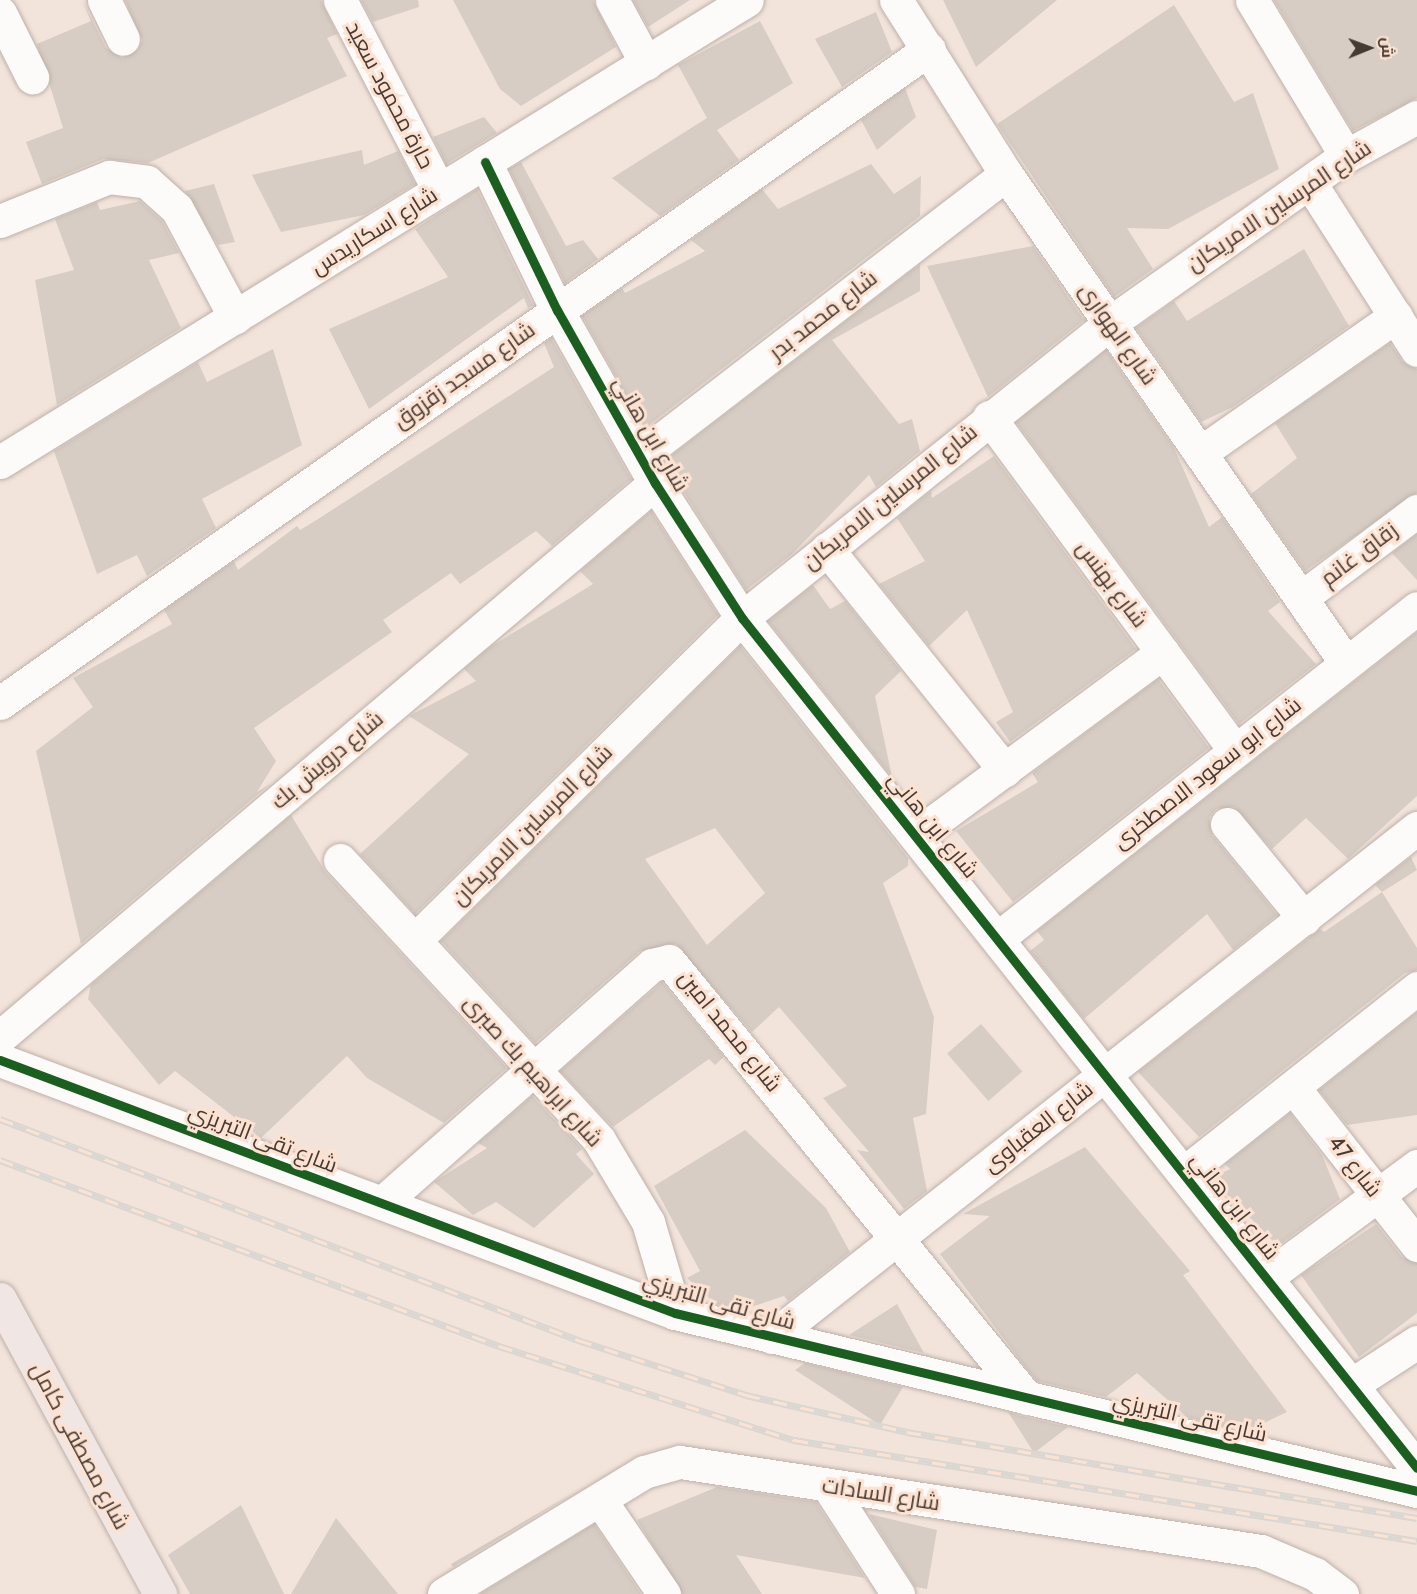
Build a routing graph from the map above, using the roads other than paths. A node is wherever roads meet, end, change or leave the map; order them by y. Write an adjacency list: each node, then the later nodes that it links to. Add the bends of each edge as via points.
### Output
1 (104, 0): 8 (street)
2 (340, 0): 17 (street, حارة محمود سعيد)
3 (612, 0): 10 (street)
4 (747, 0): 10 (street, شارع اسكاريدس)
5 (896, 0): 9 (street, شارع الهوارى)
6 (1252, 0): 13 (street)
7 (0, 13): 11 (street)
8 (123, 39)
9 (929, 49): 15 (street, شارع الهوارى); 19 (street, شارع مسجد زقزوق)
10 (646, 63): 14 (street, شارع اسكاريدس)
11 (32, 78)
12 (1417, 117): 13 (street, شارع المرسلين الامريكان)
13 (1346, 156): 16 (street, شارع المرسلين الامريكان)
14 (485, 162): 17 (street, شارع اسكاريدس); 19 (street, شارع ابن هاني)
15 (1006, 174): 22 (street, شارع الهوارى); 27 (street, شارع محمد بدر)
16 (1310, 183): 20 (street); 22 (street, شارع المرسلين الامريكان)
17 (439, 190): 21 (street, شارع اسكاريدس)
18 (0, 221): 21 (street, via 109,177 147,182 177,209)
19 (557, 310): 27 (street, شارع ابن هاني); 35 (street, شارع مسجد زقزوق)
20 (1396, 316): 23 (street); 25 (street)
21 (235, 317): 26 (street, شارع اسكاريدس)
22 (1110, 323): 24 (street, شارع المرسلين الامريكان); 25 (street, شارع الهوارى)
23 (1417, 350)
24 (989, 417): 29 (street, شارع المرسلين الامريكان); 33 (street, شارع بهنس)
25 (1200, 453): 30 (street, شارع الهوارى)
26 (0, 462)
27 (647, 470): 32 (street, شارع ابن هاني); 46 (street, شارع درويش بك)
28 (1417, 510): 30 (street, زقاق غانم)
29 (826, 549): 32 (street, شارع المرسلين الامريكان); 37 (street)
30 (1301, 598): 34 (street, شارع الهوارى)
31 (1417, 608): 34 (street, شارع ابو سعود الاصطخرى)
32 (742, 618): 40 (street, شارع ابن هاني); 44 (street, شارع المرسلين الامريكان)
33 (1163, 652): 36 (street, شارع بهنس); 37 (street)
34 (1346, 663): 36 (street, شارع ابو سعود الاصطخرى)
35 (0, 703)
36 (1235, 751): 43 (street, شارع ابو سعود الاصطخرى)
37 (1005, 770): 40 (street)
38 (1227, 824): 42 (street)
39 (1417, 828): 42 (street, شارع العقباوى)
40 (916, 835): 43 (street, شارع ابن هاني)
41 (340, 860): 44 (street, شارع ابراهيم بك صبرى)
42 (1304, 918): 49 (street, شارع العقباوى)
43 (998, 938): 49 (street, شارع ابن هاني)
44 (415, 940): 48 (street, شارع ابراهيم بك صبرى)
45 (1417, 988): 50 (street)
46 (0, 1037)
47 (0, 1060): 54 (street, شارع تقى التبريزي)
48 (533, 1070): 54 (street, شارع محمد امين); 55 (street, شارع محمد امين, via 652,964 674,963); 59 (street, شارع ابراهيم بك صبرى, via 599,1140 648,1222)
49 (1106, 1074): 52 (street, شارع ابن هاني); 55 (street, شارع العقباوى)
50 (1293, 1087): 52 (street); 53 (street, شارع 47)
51 (1417, 1166): 53 (street)
52 (1184, 1173): 57 (street, شارع ابن هاني)
53 (1378, 1195): 56 (street, شارع 47); 57 (street)
54 (382, 1203): 59 (street, شارع تقى التبريزي)
55 (898, 1238): 60 (street, شارع العقباوى); 63 (street, شارع محمد امين)
56 (1417, 1245)
57 (1266, 1277): 62 (street, شارع ابن هاني)
58 (0, 1299): 68 (main road, شارع مصطفى كامل)
59 (675, 1313): 60 (street, شارع تقى التبريزي)
60 (772, 1337): 63 (street, شارع تقى التبريزي)
61 (1417, 1341): 62 (street)
62 (1351, 1385): 64 (street, شارع ابن هاني)
63 (1027, 1398): 66 (street, شارع تقى التبريزي)
64 (1417, 1468)
65 (828, 1486): 67 (street, شارع السادات, via 680,1462 644,1472); 71 (street); 72 (street, شارع السادات, via 1261,1551 1315,1574)
66 (1417, 1491)
67 (600, 1500): 69 (street, شارع السادات); 70 (street)
68 (160, 1594)
69 (444, 1594)
70 (664, 1594)
71 (898, 1594)
72 (1342, 1594)

